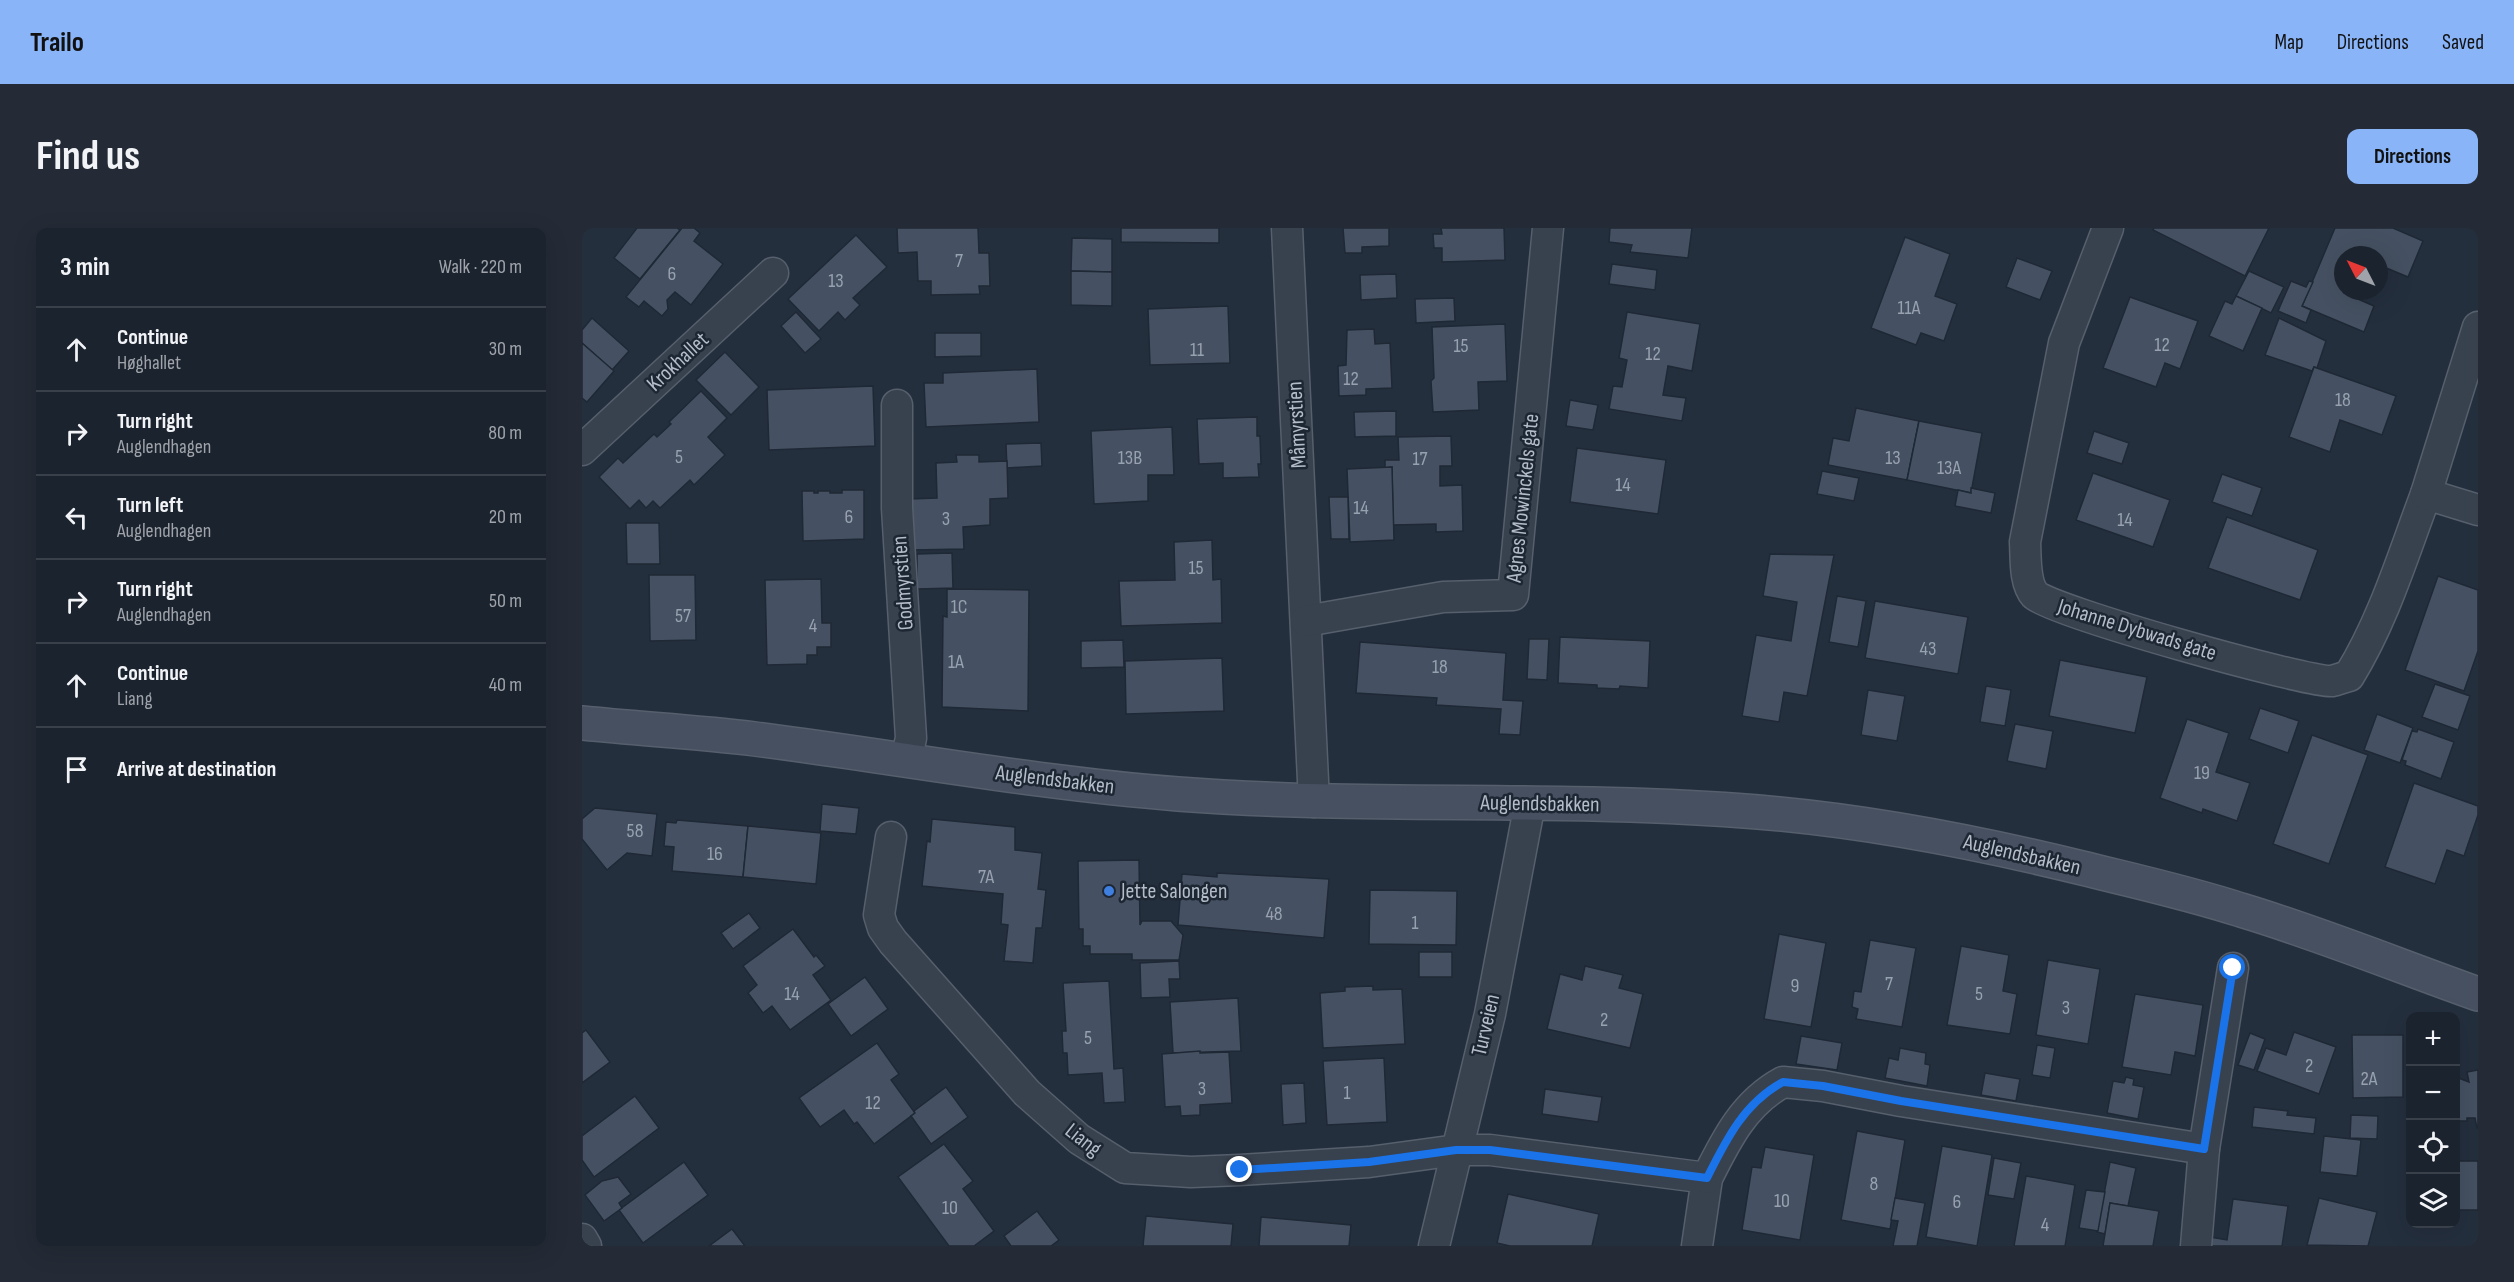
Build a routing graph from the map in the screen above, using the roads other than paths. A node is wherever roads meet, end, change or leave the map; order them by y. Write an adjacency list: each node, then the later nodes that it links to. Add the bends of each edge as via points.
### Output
1 (1287, 228): 10 (street, Måmyrstien)
2 (1548, 228): 10 (street, Agnes Mowinckels gate, via 1513,595 1443,597)
3 (2108, 228): 8 (street, Johanne Dybwads gate, via 2064,343 2025,542 2027,576 2034,595 2054,607 2164,640 2331,681 2349,676 2366,647 2383,613)
4 (773, 273): 7 (street, Krokhallet)
5 (2478, 327): 8 (street, Johanne Dybwads gate)
6 (897, 405): 12 (street, Godmyrstien, via 897,508 911,738)
7 (582, 450)
8 (2426, 494): 9 (street)
9 (2478, 510)
10 (1306, 621): 13 (street, Måmyrstien)
11 (582, 723): 12 (street, Auglendsbakken, via 751,739)
12 (906, 760): 13 (street, Auglendsbakken, via 1077,784)
13 (1314, 801): 14 (street, Auglendsbakken)
14 (1530, 803): 17 (street, Auglendsbakken, via 1760,812 1946,838 2244,910); 19 (street, Turveien, via 1490,1014)
15 (891, 837): 19 (street, Liang, via 879,915 883,928 1027,1093 1079,1139 1125,1168 1240,1170 1369,1162)
16 (2233, 968): 18 (street)
17 (2478, 994)
18 (2204, 1149): 20 (street, via 1783,1082 1750,1106 1723,1145); 25 (street)
19 (1456, 1150): 20 (street, Liang, via 1490,1150); 23 (street, Turveien)
20 (1707, 1178): 24 (street)
21 (582, 1239): 22 (street)
22 (586, 1246)
23 (1434, 1246)
24 (1697, 1246)
25 (2196, 1246)

